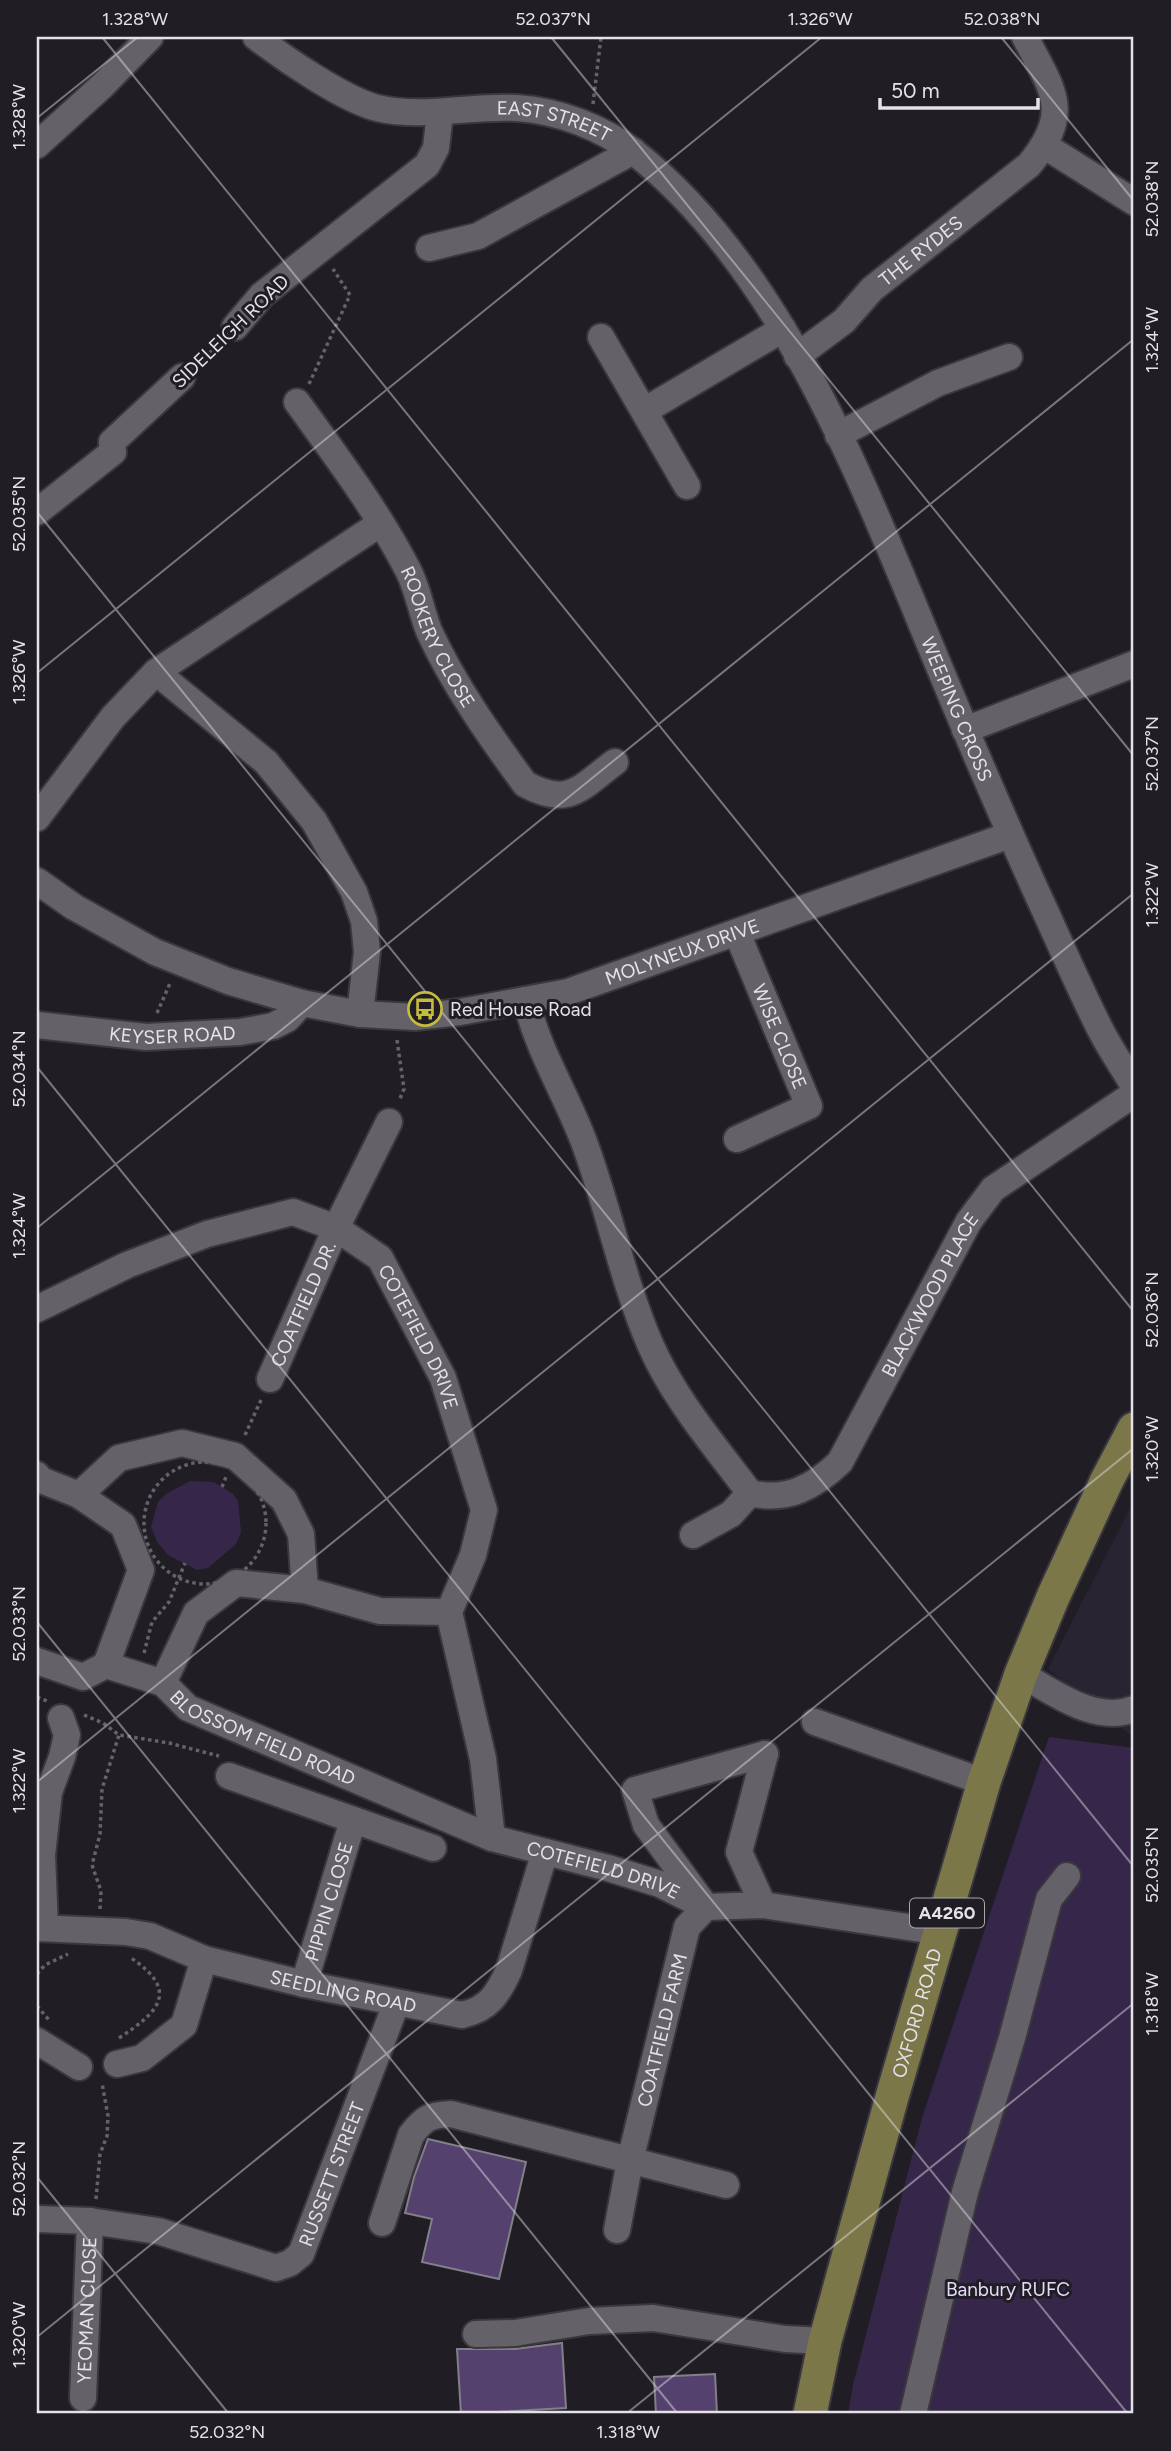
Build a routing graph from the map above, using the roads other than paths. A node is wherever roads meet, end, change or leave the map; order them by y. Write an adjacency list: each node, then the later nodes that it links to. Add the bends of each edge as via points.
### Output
1 (150, 37): 5 (street)
2 (256, 37): 4 (street, EAST STREET, via 347,96 378,108)
3 (1026, 37): 6 (street, THE RYDES, via 1055,95 1056,116)
4 (440, 113): 7 (street, EAST STREET, via 516,108 555,114 590,126); 10 (street, SIDELEIGH ROAD, via 436,148 427,166 262,295)
5 (37, 145)
6 (1045, 146): 8 (street); 13 (street, THE RYDES, via 1029,165 872,289 844,321)
7 (633, 151): 9 (street, via 478,236); 11 (street, EAST STREET, via 707,224)
8 (1134, 202)
9 (429, 248)
10 (235, 327)
11 (783, 329): 13 (street, WEEPING CROSS); 17 (street)
12 (601, 337): 17 (street)
13 (797, 356): 18 (street, WEEPING CROSS)
14 (1009, 357): 18 (street, via 939,383)
15 (182, 377): 20 (street, SIDELEIGH ROAD, via 112,442 113,452)
16 (297, 402): 21 (street, ROOKERY CLOSE)
17 (644, 411): 19 (street)
18 (838, 435): 24 (street, WEEPING CROSS)
19 (687, 486)
20 (37, 512)
21 (381, 523): 23 (street); 25 (street, ROOKERY CLOSE, via 410,573 428,629 453,677 525,784 556,797 572,794)
22 (1134, 664): 24 (street)
23 (156, 672): 26 (street, via 113,717); 32 (street, via 266,762 314,821 354,892 364,921 367,952)
24 (965, 730): 27 (street, WEEPING CROSS)
25 (615, 762)
26 (37, 818)
27 (1010, 835): 29 (street, MOLYNEUX DRIVE); 34 (street, WEEPING CROSS, via 1101,1032)
28 (37, 881): 31 (street, MOLYNEUX DRIVE, via 155,952)
29 (737, 933): 30 (street, MOLYNEUX DRIVE, via 568,992); 37 (street, WISE CLOSE, via 809,1106)
30 (526, 1000): 32 (street, MOLYNEUX DRIVE, via 415,1017); 43 (street, via 532,1026 583,1140 650,1346 679,1400)
31 (302, 1003): 32 (street, MOLYNEUX DRIVE); 33 (street, KEYSER ROAD, via 273,1026 240,1032 146,1037)
32 (360, 1014)
33 (37, 1024)
34 (1134, 1086)
35 (1134, 1094): 43 (street, BLACKWOOD PLACE, via 993,1189 969,1221 841,1462 796,1493 767,1497)
36 (389, 1122): 38 (street, COATFIELD DR.)
37 (737, 1139)
38 (336, 1228): 39 (street, COTEFIELD DRIVE, via 293,1212 207,1234 127,1265); 40 (street, COATFIELD DR.); 47 (street, COTEFIELD DRIVE, via 380,1258 443,1378 484,1510 473,1555)
39 (37, 1309)
40 (270, 1379)
41 (1134, 1429): 50 (main road, OXFORD ROAD / A4260, via 1096,1503)
42 (37, 1475): 44 (street)
43 (750, 1493): 45 (street, via 731,1514)
44 (79, 1495): 46 (street, via 119,1458 182,1443 233,1461 284,1500 301,1534); 49 (street, via 123,1525 141,1570)
45 (693, 1535)
46 (305, 1590): 47 (street, via 380,1611); 51 (street, via 236,1583 196,1613)
47 (449, 1612): 58 (street, via 483,1759)
48 (37, 1661): 49 (street, via 83,1677)
49 (106, 1665): 51 (street, BLOSSOM FIELD ROAD)
50 (1021, 1674): 52 (street, via 1079,1706 1103,1712); 56 (main road, OXFORD ROAD / A4260)
51 (163, 1683): 58 (street, BLOSSOM FIELD ROAD, via 188,1708)
52 (1134, 1709)
53 (64, 1711): 64 (street, via 67,1735 49,1792 43,1841)
54 (814, 1722): 56 (street)
55 (229, 1776): 57 (street)
56 (984, 1782): 65 (main road, OXFORD ROAD / A4260)
57 (353, 1820): 59 (street); 67 (street, PIPPIN CLOSE)
58 (492, 1838): 60 (street, COTEFIELD DRIVE)
59 (433, 1848)
60 (545, 1852): 63 (street, COTEFIELD DRIVE, via 660,1884); 68 (street, SEEDLING ROAD, via 509,1970 491,2000 477,2012 462,2015)
61 (1067, 1876): 82 (street, via 1049,1899 965,2192)
62 (763, 1905): 63 (street, COTEFIELD DRIVE); 63 (street, via 738,1852 765,1754 635,1790 646,1825); 65 (street, COTEFIELD DRIVE)
63 (706, 1907): 72 (street, COATFIELD FARM, via 687,1927)
64 (41, 1928): 66 (street, SEEDLING ROAD, via 150,1936)
65 (941, 1932): 79 (main road, OXFORD ROAD / A4260)
66 (204, 1959): 67 (street, SEEDLING ROAD); 70 (street, via 184,2025 142,2058)
67 (304, 1984): 68 (street, SEEDLING ROAD)
68 (396, 2004): 75 (street, RUSSETT STREET, via 301,2253 290,2263 276,2268 158,2231)
69 (45, 2033): 71 (street)
70 (111, 2062)
71 (79, 2067)
72 (630, 2161): 73 (street); 76 (street, via 451,2114 431,2115 411,2135); 77 (street, COATFIELD FARM)
73 (726, 2185)
74 (37, 2219): 75 (street, RUSSETT STREET)
75 (93, 2222): 80 (street, YEOMAN CLOSE)
76 (382, 2223)
77 (617, 2230)
78 (476, 2334): 79 (street, via 653,2318)
79 (825, 2341): 81 (main road, OXFORD ROAD / A4260)
80 (83, 2398)
81 (810, 2414)
82 (913, 2414)

